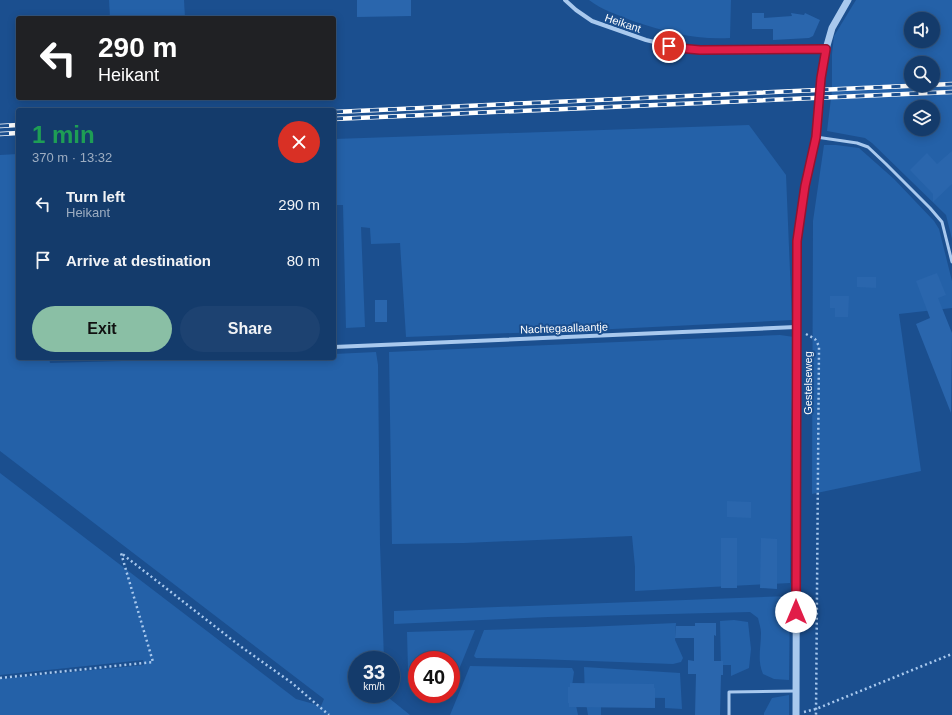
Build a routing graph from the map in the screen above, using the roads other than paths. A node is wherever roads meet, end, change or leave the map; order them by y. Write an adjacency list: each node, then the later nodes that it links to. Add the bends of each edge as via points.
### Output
1 (565, 0): 3 (street, Heikant, via 592,21 678,48)
2 (848, 0): 3 (street, Gestelseweg, via 832,28)
3 (826, 49): 4 (street, Gestelseweg)
4 (816, 137): 5 (lane, via 868,147 942,222); 6 (street, Gestelseweg, via 805,186 797,241)
5 (952, 262)
6 (796, 327): 7 (street, Nachtegaallaantje); 8 (street, Gestelseweg)
7 (336, 347)
8 (796, 691): 9 (street, Gestelseweg); 10 (lane, via 730,692)
9 (796, 714)
10 (728, 715)

